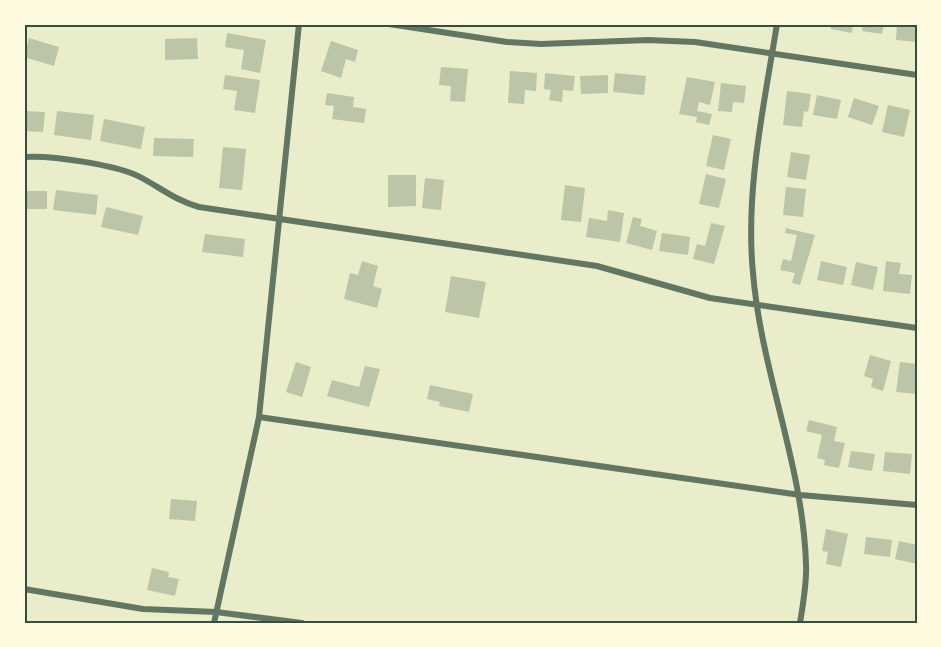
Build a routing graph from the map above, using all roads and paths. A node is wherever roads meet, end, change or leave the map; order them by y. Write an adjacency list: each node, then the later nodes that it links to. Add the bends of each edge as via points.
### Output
1 (299, 24): 7 (street)
2 (389, 24): 4 (street, via 507,42 695,42)
3 (777, 24): 4 (street)
4 (772, 54): 5 (street); 8 (street, via 752,214 752,271)
5 (917, 75)
6 (24, 157): 7 (street, via 113,168 142,178 183,202)
7 (279, 218): 8 (street, via 597,266 680,291); 10 (street)
8 (757, 305): 9 (street); 11 (street)
9 (917, 328)
10 (259, 417): 11 (street); 14 (street)
11 (800, 495): 12 (street); 17 (street, via 806,567)
12 (917, 505)
13 (24, 589): 14 (street, via 143,609)
14 (216, 612): 15 (street); 16 (street)
15 (214, 623)
16 (302, 623)
17 (800, 623)

